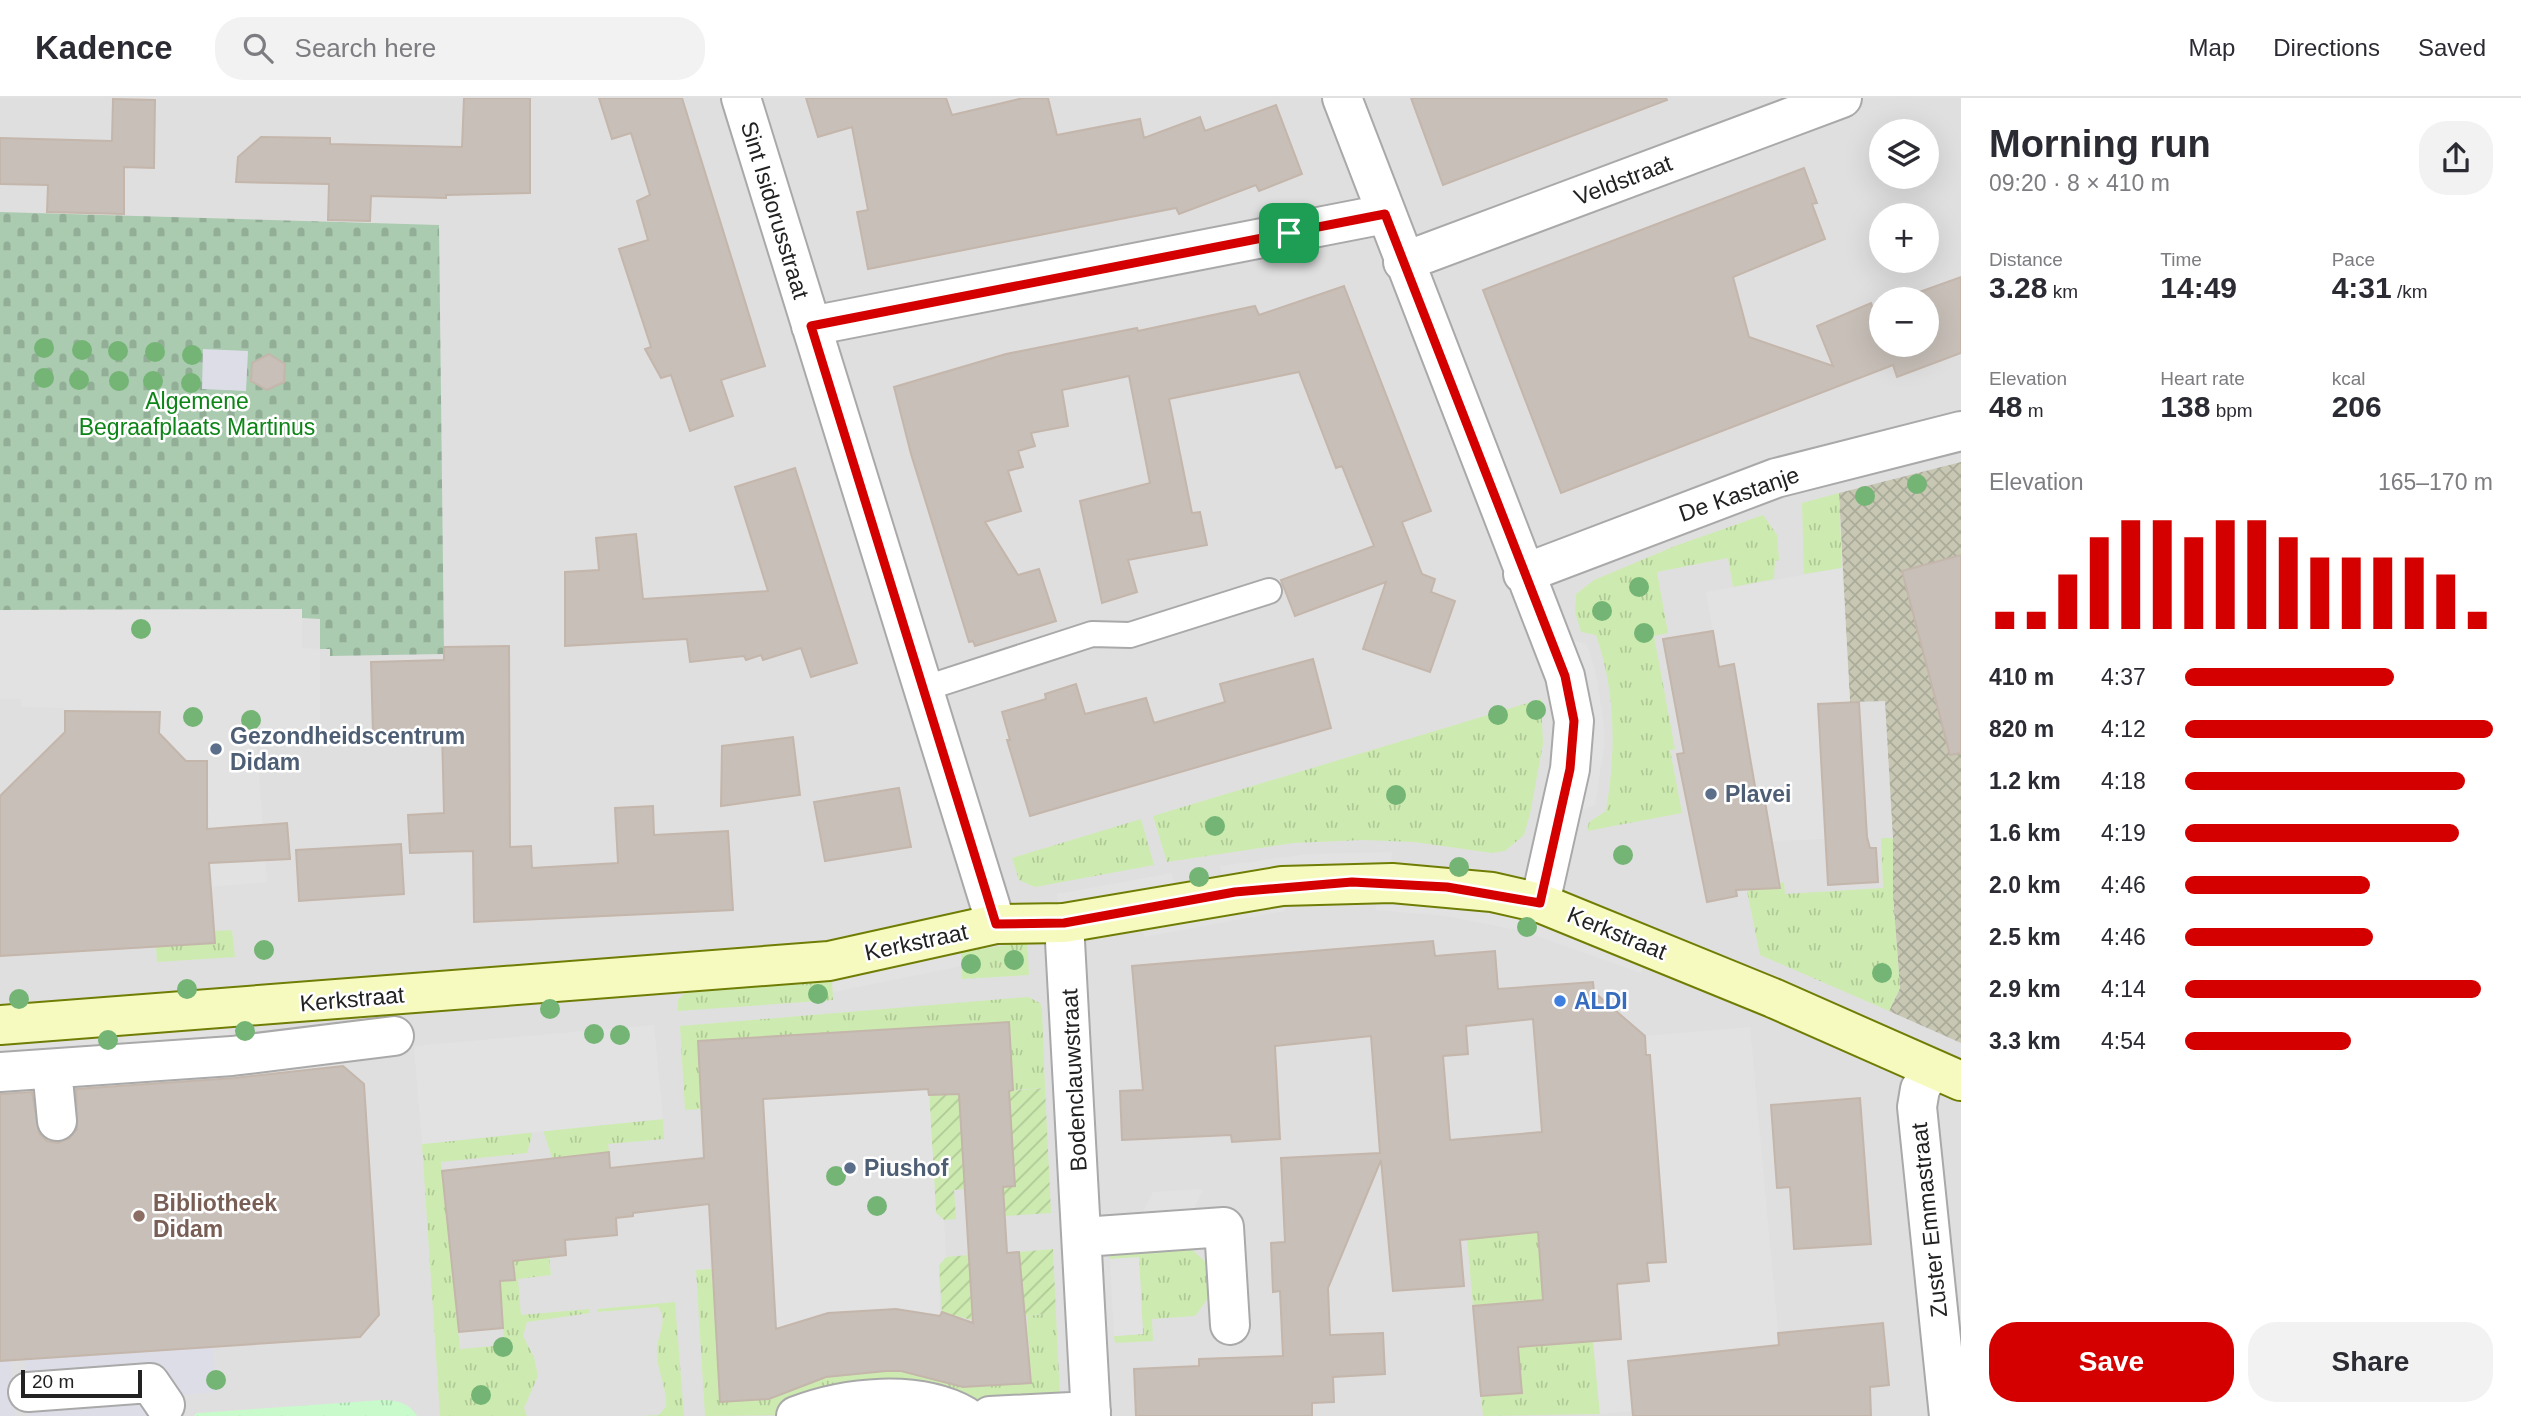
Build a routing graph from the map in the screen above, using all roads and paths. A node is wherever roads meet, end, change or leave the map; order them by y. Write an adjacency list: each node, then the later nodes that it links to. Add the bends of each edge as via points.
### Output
1 (741, 98): 6 (street, Sint Isidorusstraat)
2 (1342, 98): 4 (street)
3 (1842, 98): 5 (street, Veldstraat)
4 (1385, 214): 5 (street); 6 (street)
5 (1404, 262): 8 (street)
6 (811, 326): 10 (street, Sint Isidorusstraat)
7 (1961, 431): 8 (street, De Kastanje, via 1776,478)
8 (1523, 575): 11 (street, via 1565,676 1574,721 1570,769)
9 (1269, 591): 10 (lane, via 1130,635 1092,634)
10 (923, 689): 13 (street, Sint Isidorusstraat)
11 (1540, 903): 12 (street, Kerkstraat, via 1458,888 1352,882 1235,892); 18 (street, Kerkstraat)
12 (1064, 923): 13 (street, Kerkstraat); 20 (street, Bodenclauwstraat)
13 (996, 924): 14 (street, Kerkstraat, via 829,961)
14 (0, 1025)
15 (394, 1036): 16 (street, via 232,1056)
16 (52, 1069): 17 (street); 19 (street)
17 (0, 1072)
18 (1947, 1075): 28 (street, Zuster Emmastraat, via 1920,1089 1917,1107)
19 (57, 1121)
20 (1083, 1237): 21 (street, via 1224,1227); 24 (street, Bodenclauwstraat)
21 (1230, 1325)
22 (14, 1393): 23 (street, via 150,1383)
23 (165, 1405)
24 (1091, 1413): 27 (street)
25 (796, 1416): 26 (street, via 875,1399 918,1402)
26 (965, 1416)
27 (990, 1416)
28 (1949, 1416)

